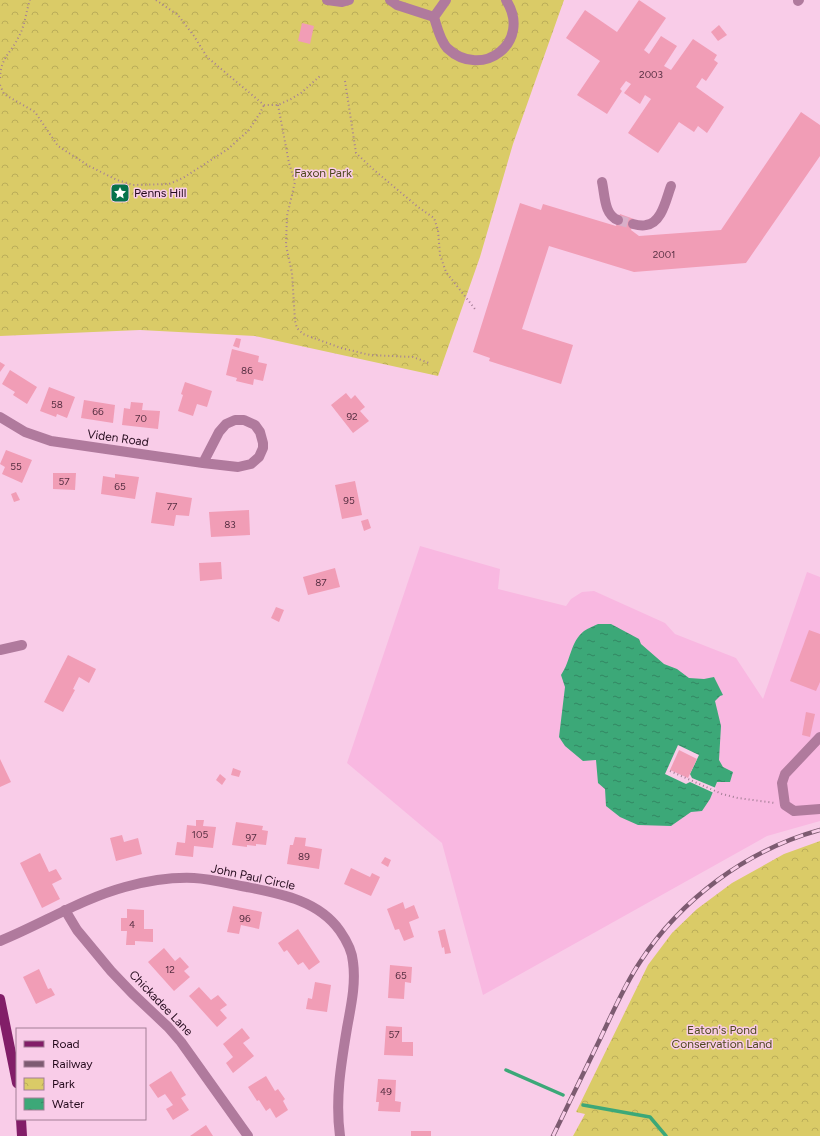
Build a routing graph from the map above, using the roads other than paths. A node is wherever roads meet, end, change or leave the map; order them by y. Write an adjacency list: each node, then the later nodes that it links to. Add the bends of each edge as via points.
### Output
1 (327, 0): 2 (street)
2 (349, 0)
3 (390, 0): 6 (street, via 397,5)
4 (446, 0): 6 (street)
5 (506, 0): 6 (street, via 512,10 514,23 511,39 503,50 492,58 477,61 460,57 446,47)
6 (434, 17)
7 (602, 182): 9 (street, via 609,214)
8 (671, 186): 10 (street, via 663,210 653,223 645,226)
9 (618, 220)
10 (633, 224)
11 (0, 417): 12 (street, Viden Road, via 24,432 42,439)
12 (203, 463): 12 (street, Viden Road, via 222,427 230,422 244,420 251,423 262,437 259,457 247,466)
13 (22, 645): 14 (street)
14 (0, 650)
15 (820, 737): 16 (street, via 785,774 782,783 786,805 794,811)
16 (820, 809)
17 (65, 910): 18 (street, John Paul Circle); 23 (street, Chickadee Lane, via 82,936 115,974 181,1042); 24 (street, John Paul Circle, via 130,886 194,878 290,897 308,904 329,918 347,942 354,970 353,994 339,1084)
18 (0, 941)
19 (0, 999): 20 (main road)
20 (16, 1078)
21 (21, 1120): 22 (main road)
22 (22, 1136)
23 (248, 1136)
24 (340, 1136)

